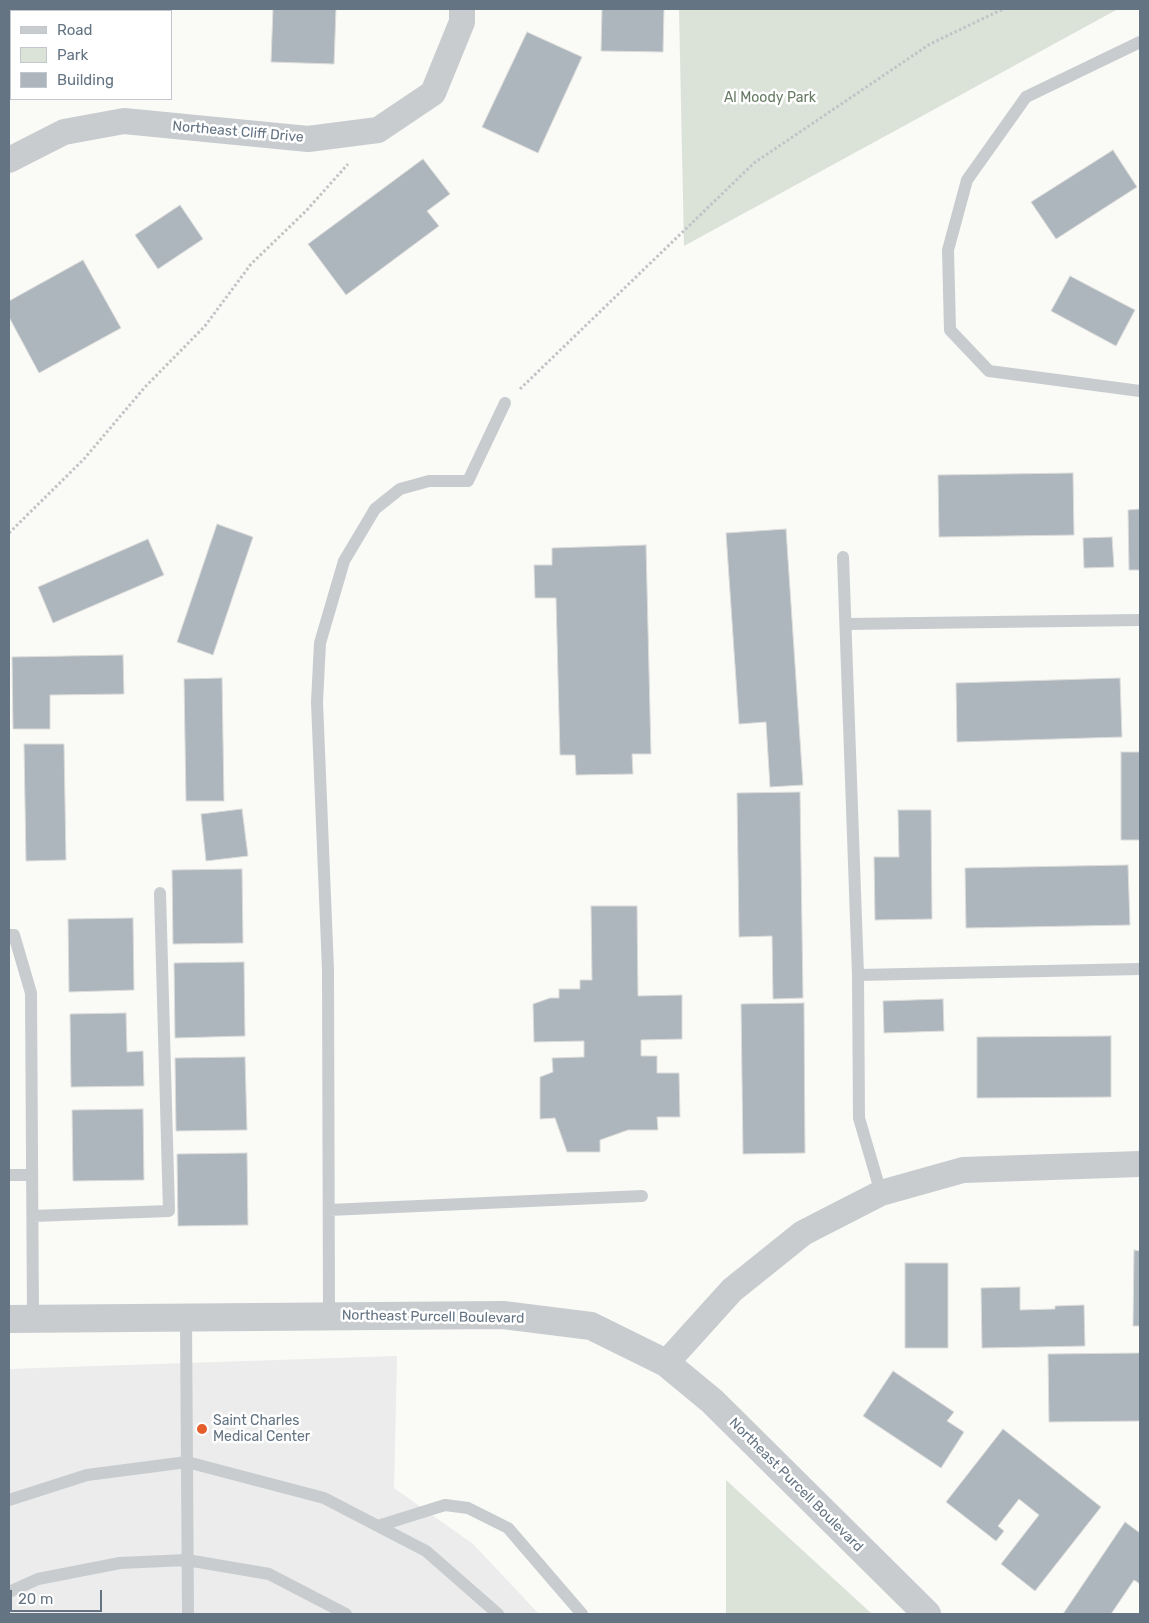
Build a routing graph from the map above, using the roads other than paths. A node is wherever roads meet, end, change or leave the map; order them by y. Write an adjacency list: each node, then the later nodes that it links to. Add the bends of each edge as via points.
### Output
1 (462, 9): 3 (street, Northeast Cliff Drive, via 462,22 434,93 378,130 308,139 124,122 64,132)
2 (1140, 42): 4 (lane, via 1026,97 967,180 948,250 950,330 989,371)
3 (9, 160)
4 (1140, 391)
5 (505, 403): 18 (lane, via 468,481 429,480 400,489 375,509 344,561 320,643 317,702 328,970)
6 (843, 556): 8 (lane)
7 (1140, 620): 8 (lane)
8 (847, 624): 12 (lane)
9 (160, 893): 19 (lane, via 169,1211)
10 (9, 935): 15 (lane, via 14,935 31,993)
11 (1140, 969): 12 (lane)
12 (858, 975): 16 (lane, via 859,1118)
13 (1140, 1164): 16 (street, via 963,1170)
14 (9, 1175): 15 (lane)
15 (32, 1175): 19 (lane)
16 (881, 1193): 23 (street, via 796,1239 732,1290)
17 (642, 1196): 18 (lane)
18 (329, 1210): 20 (lane)
19 (33, 1216): 21 (lane)
20 (329, 1315): 22 (street, Northeast Purcell Boulevard); 23 (street, Northeast Purcell Boulevard, via 503,1315 592,1326)
21 (21, 1319): 22 (street, Northeast Purcell Boulevard)
22 (186, 1319): 24 (lane)
23 (666, 1363): 33 (street, Northeast Purcell Boulevard, via 712,1401)
24 (187, 1462): 25 (lane, via 87,1475); 26 (lane, via 324,1498); 27 (lane)
25 (9, 1500)
26 (378, 1526): 31 (lane, via 426,1551); 32 (lane, via 445,1505 468,1508 508,1528)
27 (187, 1560): 28 (lane, via 120,1563 38,1579); 29 (lane); 30 (lane, via 269,1574)
28 (9, 1592)
29 (188, 1614)
30 (346, 1614)
31 (498, 1614)
32 (582, 1614)
33 (927, 1614)

